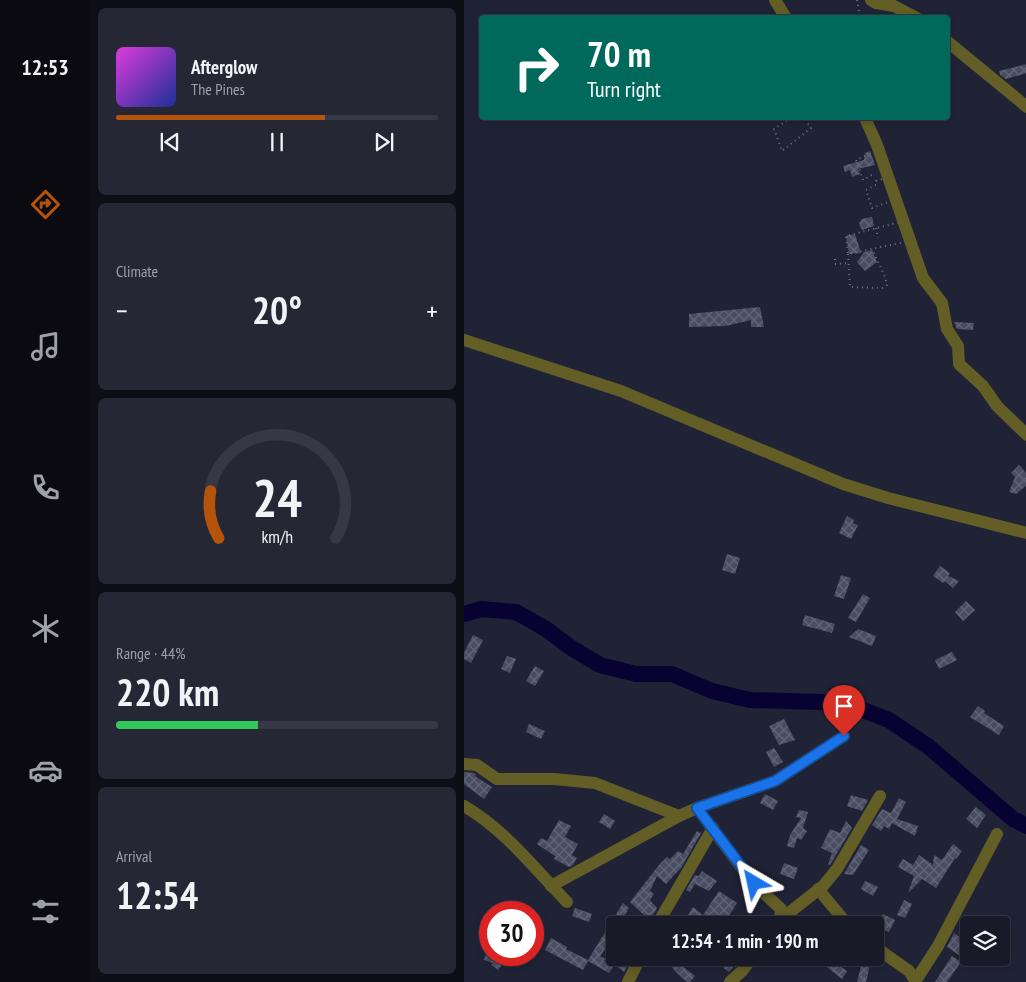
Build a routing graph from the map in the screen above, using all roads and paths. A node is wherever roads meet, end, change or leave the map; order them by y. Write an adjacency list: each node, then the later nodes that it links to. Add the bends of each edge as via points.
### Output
1 (775, 0): 4 (street)
2 (857, 0): 5 (path)
3 (871, 0): 6 (street)
4 (784, 15)
5 (860, 15)
6 (912, 15)
7 (950, 44): 8 (street)
8 (1026, 107)
9 (788, 120): 10 (path, via 774,130 782,151 811,128)
10 (805, 120)
11 (866, 120): 13 (street)
12 (865, 156): 13 (path, via 856,160 863,180 881,170)
13 (886, 177): 13 (path, via 893,200 872,208 866,190); 21 (street, via 922,278 942,303 947,329 958,346 959,364)
14 (876, 228): 15 (path); 16 (path, via 900,222 905,242); 17 (path, via 846,236)
15 (878, 238)
16 (872, 249): 17 (path); 19 (path, via 888,285 882,288 850,287)
17 (848, 254): 19 (path)
18 (835, 260): 19 (path, via 835,264)
19 (849, 263)
20 (464, 340): 22 (street, via 621,391 843,484)
21 (1026, 435)
22 (1026, 533)
23 (844, 736): 27 (street, via 775,781)
24 (464, 764): 28 (street, via 477,765 497,779 595,783)
25 (880, 796): 32 (street, via 837,869)
26 (464, 806): 31 (street, via 510,841)
27 (697, 808): 28 (street); 29 (street)
28 (679, 816): 31 (street)
29 (713, 828): 34 (street); 35 (street, via 754,883 781,909)
30 (997, 834): 41 (street)
31 (551, 886): 33 (street)
32 (818, 889): 36 (street); 37 (street)
33 (567, 902)
34 (662, 916)
35 (779, 916)
36 (785, 916)
37 (840, 916)
38 (884, 953): 41 (street, via 909,971)
39 (636, 966): 42 (street)
40 (746, 966): 43 (street)
41 (916, 981)
42 (628, 982)
43 (730, 982)

